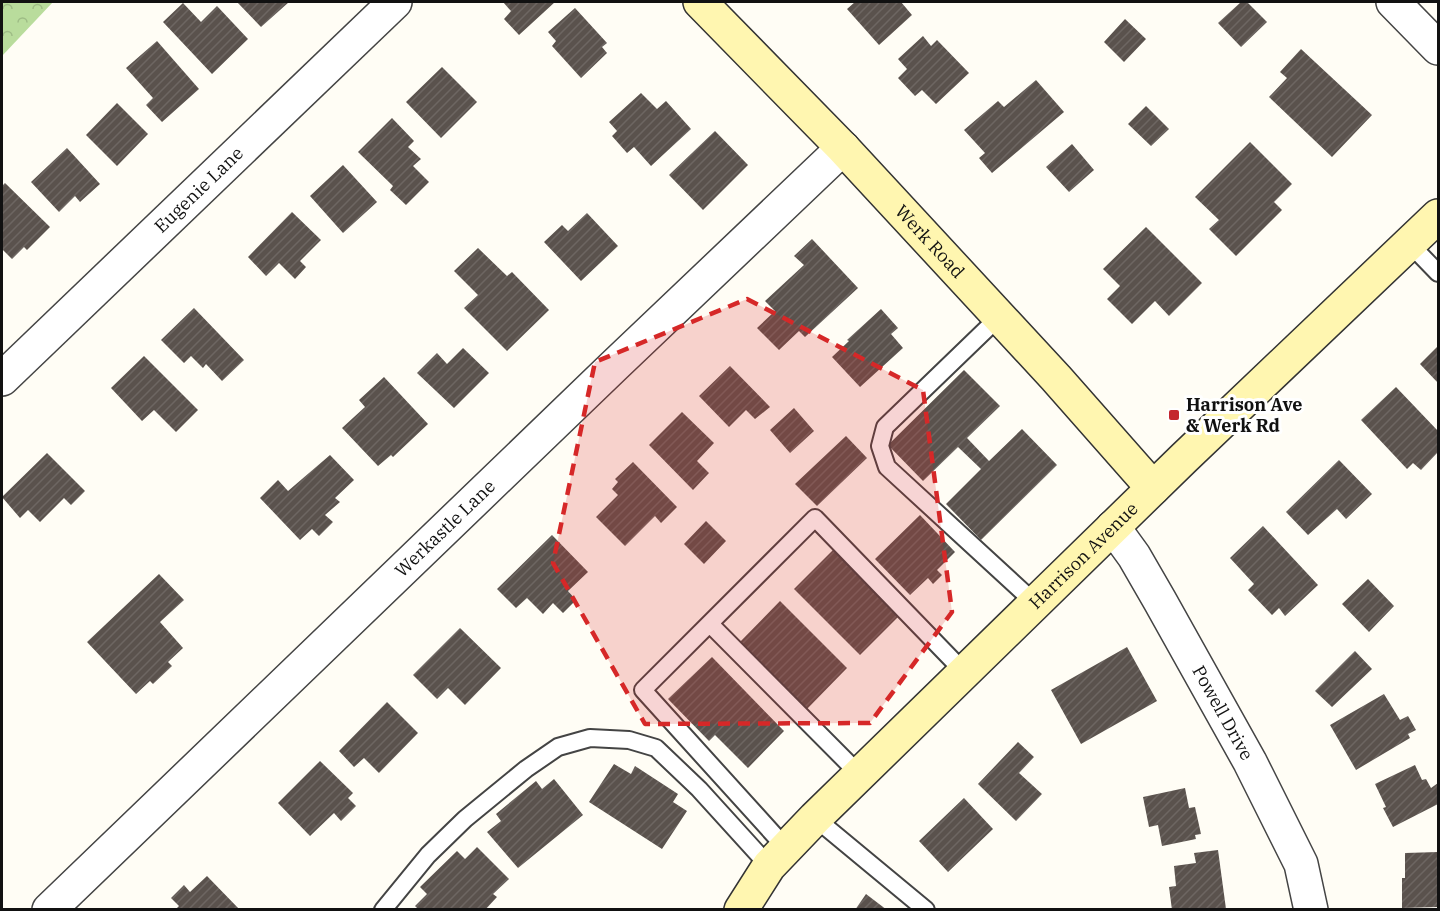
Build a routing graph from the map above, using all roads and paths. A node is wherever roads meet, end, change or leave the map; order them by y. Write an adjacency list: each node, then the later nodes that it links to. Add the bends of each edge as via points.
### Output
1 (395, 2): 10 (street, Eugenie Lane)
2 (700, 2): 5 (main road, Werk Road)
3 (1393, 2): 4 (street)
4 (1438, 48)
5 (843, 148): 9 (main road, Werk Road); 19 (street, Werkastle Lane)
6 (1438, 216): 7 (main road, Harrison Avenue)
7 (1409, 243): 8 (lane); 11 (main road, Harrison Avenue)
8 (1438, 273)
9 (1000, 316): 11 (main road, Werk Road); 13 (lane, via 885,427 880,446 887,467)
10 (2, 379)
11 (1153, 488): 12 (main road, Harrison Avenue)
12 (1113, 527): 13 (main road, Harrison Avenue); 23 (street, Powell Drive, via 1134,556 1250,762 1301,864)
13 (1035, 603): 15 (main road, Harrison Avenue)
14 (710, 624): 15 (lane, via 816,518); 16 (lane); 18 (lane, via 643,690)
15 (964, 672): 16 (main road, Harrison Avenue)
16 (859, 774): 17 (main road, Harrison Avenue)
17 (814, 818): 18 (main road, Harrison Avenue); 22 (lane)
18 (777, 857): 20 (lane, via 656,748 629,740 590,738 558,747 526,769 428,855); 21 (main road, Harrison Avenue)
19 (49, 909)
20 (383, 909)
21 (741, 909)
22 (926, 909)
23 (1311, 909)

